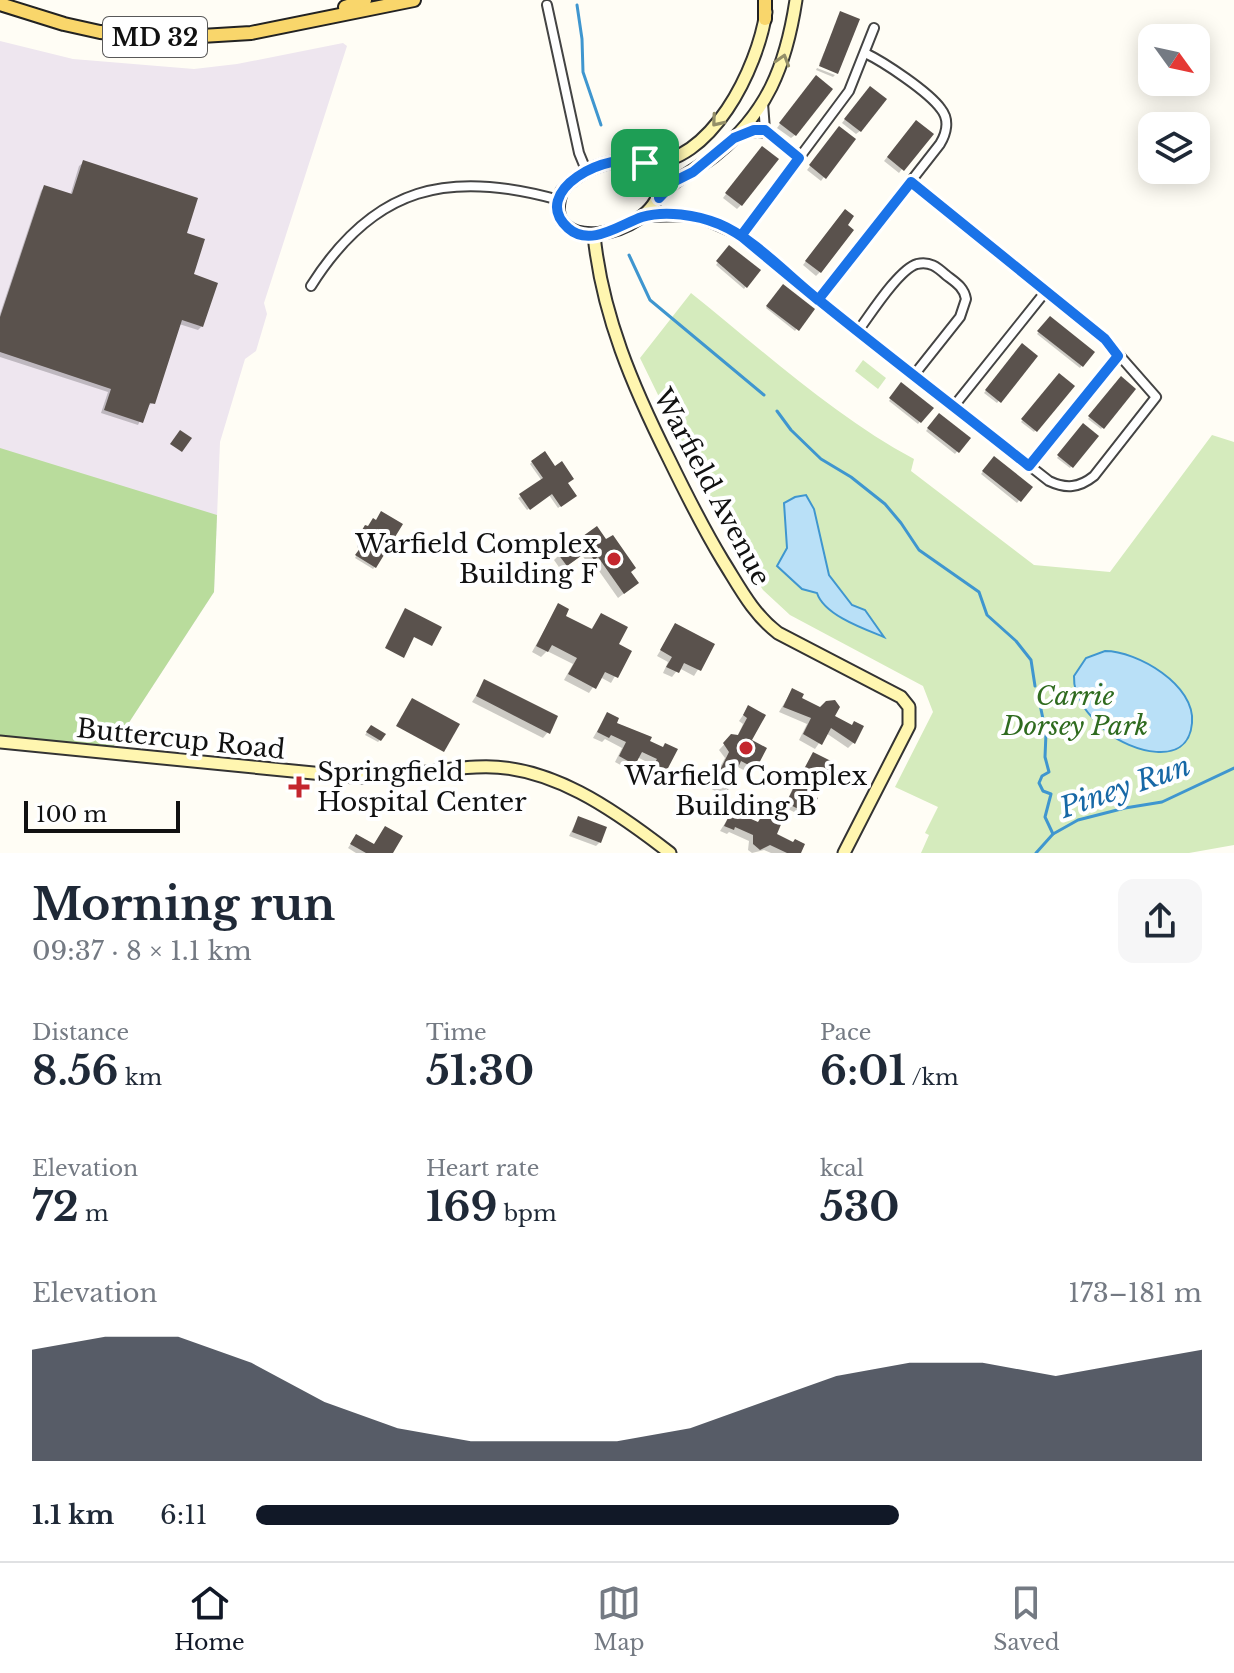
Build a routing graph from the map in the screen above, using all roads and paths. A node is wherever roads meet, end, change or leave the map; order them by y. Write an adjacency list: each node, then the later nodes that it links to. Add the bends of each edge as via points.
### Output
1 (365, 0): 7 (main road, MD 32)
2 (414, 0): 7 (main road, MD 32)
3 (767, 0): 8 (main road)
4 (796, 0): 11 (street, one-way to 4, via 780,71)
5 (0, 4): 7 (main road, MD 32, via 100,32 168,38 251,33)
6 (547, 5): 16 (street)
7 (312, 19)
8 (765, 19): 15 (street, one-way to 15, via 748,75 720,118 679,156)
9 (874, 28): 10 (street)
10 (865, 53): 14 (street, via 849,91); 17 (street, via 886,63 945,115 945,136)
11 (763, 103): 12 (street); 13 (street)
12 (765, 130): 13 (street); 14 (street)
13 (734, 138): 18 (street)
14 (799, 158): 22 (street)
15 (645, 163): 16 (street, via 622,160); 18 (street, via 658,177)
16 (586, 170): 19 (street)
17 (911, 182): 24 (street); 25 (street)
18 (659, 198): 20 (street)
19 (559, 200): 21 (street, via 560,218 567,227); 23 (street, via 472,184 416,194 363,222)
20 (642, 217): 21 (street); 22 (street, via 695,216)
21 (594, 235): 33 (street, Warfield Avenue, via 598,271 625,366 698,518 750,606 778,633 901,697 909,707 909,726)
22 (741, 236): 25 (street)
23 (311, 286)
24 (1046, 291): 27 (street); 29 (street)
25 (818, 300): 26 (street)
26 (858, 331): 28 (street); 28 (street, via 904,273 916,264 936,266 960,285 966,299 960,317)
27 (1118, 356): 30 (street); 30 (street, via 1156,397 1094,476 1083,485 1060,486)
28 (914, 375): 29 (street)
29 (954, 406): 30 (street)
30 (1029, 466)
31 (0, 742): 32 (street, Buttercup Road, via 386,779 479,767 511,770 547,778 581,794)
32 (670, 853)
33 (844, 853)

